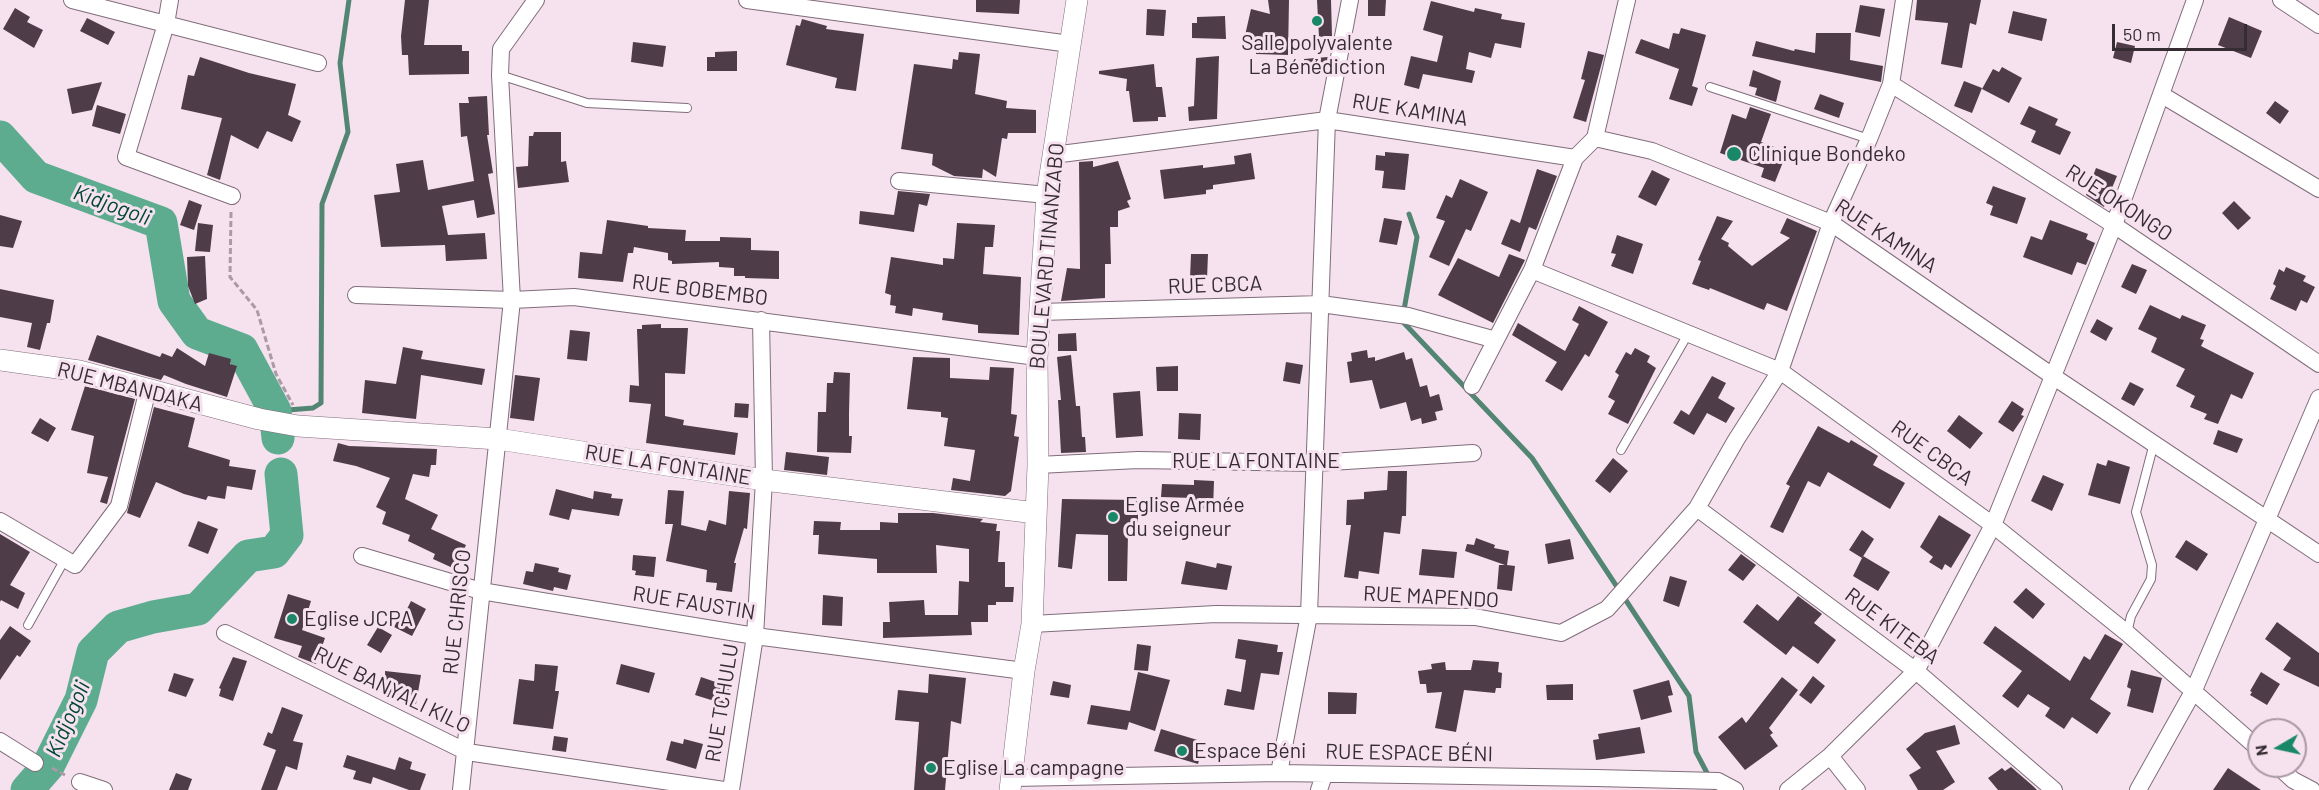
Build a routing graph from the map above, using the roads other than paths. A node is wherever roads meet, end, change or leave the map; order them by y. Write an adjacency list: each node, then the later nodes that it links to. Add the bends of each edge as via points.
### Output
1 (72, 0): 11 (street)
2 (170, 0): 11 (street)
3 (536, 0): 15 (street, RUE CHRISCO, via 501,49)
4 (747, 0): 13 (street)
5 (1077, 0): 13 (street, BOULEVARD TINANZABO)
6 (1350, 0): 20 (street)
7 (1627, 0): 21 (street)
8 (1904, 0): 16 (street, RUE MAPENDO)
9 (2194, 0): 18 (street)
10 (2281, 0): 12 (street)
11 (166, 24): 14 (street); 28 (street, via 126,157)
12 (2319, 25)
13 (1070, 45): 23 (street, BOULEVARD TINANZABO)
14 (318, 63)
15 (500, 75): 19 (lane, via 587,103); 33 (street, RUE CHRISCO)
16 (1891, 84): 22 (street, RUE MAPENDO); 30 (street, RUE OKONGO)
17 (1710, 87): 22 (lane)
18 (2162, 95): 26 (street); 30 (street)
19 (687, 108)
20 (1327, 120): 23 (street, RUE KAMINA); 24 (street, RUE KAMINA); 34 (street)
21 (1595, 138): 24 (street); 29 (street, RUE KAMINA, via 1652,151)
22 (1869, 139): 29 (street, RUE MAPENDO)
23 (1053, 155): 27 (street, BOULEVARD TINANZABO)
24 (1575, 158): 31 (street)
25 (899, 181): 27 (street)
26 (2319, 189)
27 (1047, 195): 35 (street, BOULEVARD TINANZABO)
28 (232, 196)
29 (1831, 223): 42 (street, RUE MAPENDO); 43 (street, RUE KAMINA)
30 (2114, 225): 41 (street, RUE OKONGO); 43 (street)
31 (1532, 270): 37 (street, RUE CBCA); 38 (street)
32 (356, 295): 33 (street, RUE BOBEMBO)
33 (512, 300): 36 (street, RUE BOBEMBO, via 574,297); 48 (street, RUE CHRISCO)
34 (1321, 304): 35 (street, RUE CBCA); 38 (street, RUE CBCA, via 1408,316); 52 (street)
35 (1040, 312): 39 (street, BOULEVARD TINANZABO)
36 (760, 320): 39 (street, RUE BOBEMBO); 54 (street, RUE TCHULU)
37 (1688, 334): 42 (street, RUE CBCA); 50 (lane)
38 (1496, 340): 44 (street)
39 (1037, 357): 53 (street, BOULEVARD TINANZABO)
40 (0, 360): 45 (street, RUE MBANDAKA, via 79,371)
41 (2319, 364)
42 (1780, 371): 55 (street, RUE MAPENDO); 59 (street, RUE CBCA)
43 (2054, 377): 49 (street, RUE KAMINA); 59 (street)
44 (1472, 386)
45 (148, 389): 47 (street, RUE MBANDAKA, via 259,419); 62 (street, via 119,506 75,565)
46 (2319, 398): 57 (street)
47 (296, 416): 48 (street, RUE LA FONTAINE)
48 (498, 439): 54 (street, RUE LA FONTAINE); 63 (street, RUE CHRISCO)
49 (2154, 443): 57 (street, RUE KAMINA); 68 (lane, via 2136,512 2152,565 2151,579 2131,616)
50 (1621, 450)
51 (1473, 453): 52 (street, RUE LA FONTAINE)
52 (1315, 464): 53 (street, RUE LA FONTAINE, via 1138,460); 64 (street)
53 (1038, 465): 56 (street, BOULEVARD TINANZABO)
54 (764, 480): 56 (street, RUE LA FONTAINE); 69 (street, RUE TCHULU)
55 (1697, 508): 64 (street, RUE MAPENDO, via 1607,609 1562,633 1475,617); 71 (street, RUE KITEBA)
56 (1036, 513): 65 (street, BOULEVARD TINANZABO)
57 (2268, 518): 60 (street, RUE KAMINA); 72 (street)
58 (0, 521): 62 (street)
59 (1993, 525): 68 (street, RUE CBCA); 71 (street)
60 (2319, 554)
61 (362, 556): 63 (street, RUE FAUSTIN)
62 (65, 559): 66 (lane)
63 (481, 591): 69 (street, RUE FAUSTIN); 75 (street, RUE CHRISCO)
64 (1309, 615): 65 (street, RUE MAPENDO, via 1216,614); 78 (street)
65 (1032, 624): 70 (street, BOULEVARD TINANZABO)
66 (28, 625)
67 (225, 633): 75 (street, RUE BANYALI KILO)
68 (2127, 633): 72 (street, RUE CBCA)
69 (755, 636): 70 (street, RUE FAUSTIN); 87 (street, RUE TCHULU)
70 (1024, 671): 82 (street, BOULEVARD TINANZABO)
71 (1916, 671): 76 (street); 91 (street, RUE KITEBA)
72 (2194, 690): 73 (street, RUE CBCA); 92 (street)
73 (2247, 738)
74 (0, 741): 77 (street)
75 (466, 752): 85 (street, RUE CHRISCO); 86 (street, RUE BANYALI KILO)
76 (1830, 756): 89 (street); 90 (street)
77 (35, 763)
78 (1280, 773): 81 (street, RUE ESPACE BÉNI); 82 (street, RUE ESPACE BÉNI)
79 (2291, 778): 93 (street)
80 (80, 782): 84 (street)
81 (1321, 783): 83 (street, RUE ESPACE BÉNI)
82 (1011, 784)
83 (1596, 784): 88 (street, RUE ESPACE BÉNI, via 1697,781 1718,782)
84 (104, 790)
85 (461, 790)
86 (724, 790)
87 (731, 790)
88 (1735, 790)
89 (1788, 790)
90 (1857, 790)
91 (2054, 790)
92 (2138, 790)
93 (2312, 790)

